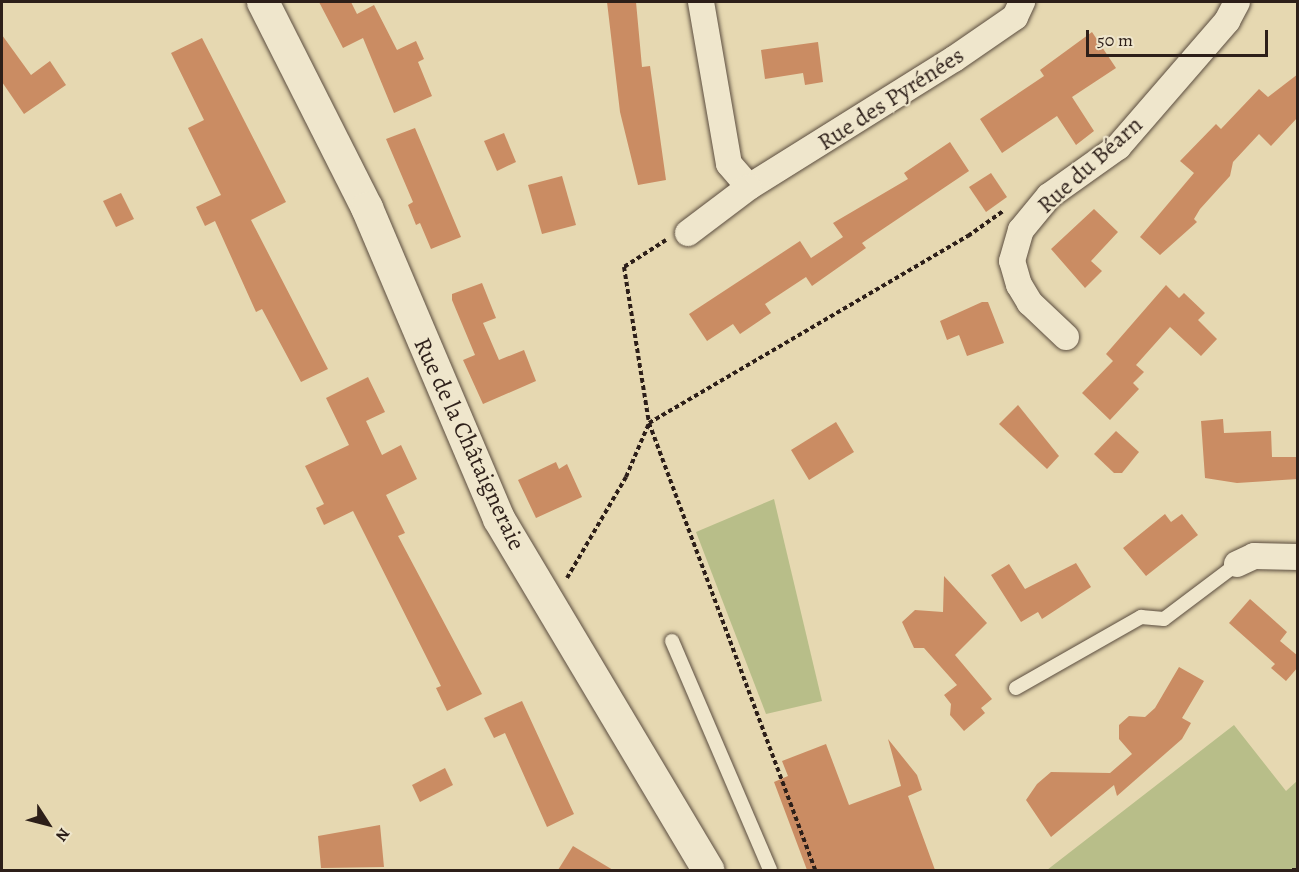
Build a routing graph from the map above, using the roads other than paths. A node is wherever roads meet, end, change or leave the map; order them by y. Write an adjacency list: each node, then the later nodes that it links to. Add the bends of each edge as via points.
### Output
1 (263, 2): 12 (street, Rue de la Châtaigneraie, via 367,208 499,519)
2 (701, 2): 5 (street, via 729,164)
3 (1022, 2): 5 (street, Rue des Pyrénées, via 1015,17 954,59)
4 (1237, 2): 7 (street, Rue du Béarn, via 1227,21 1118,147 1049,196 1021,230 1012,261 1019,285 1030,303)
5 (749, 187): 6 (street, Rue des Pyrénées)
6 (688, 233)
7 (1066, 336)
8 (1298, 557): 9 (street, via 1254,556)
9 (1237, 564): 11 (lane, via 1164,620 1141,617)
10 (672, 641): 13 (lane)
11 (1016, 688)
12 (708, 870)
13 (770, 870)

